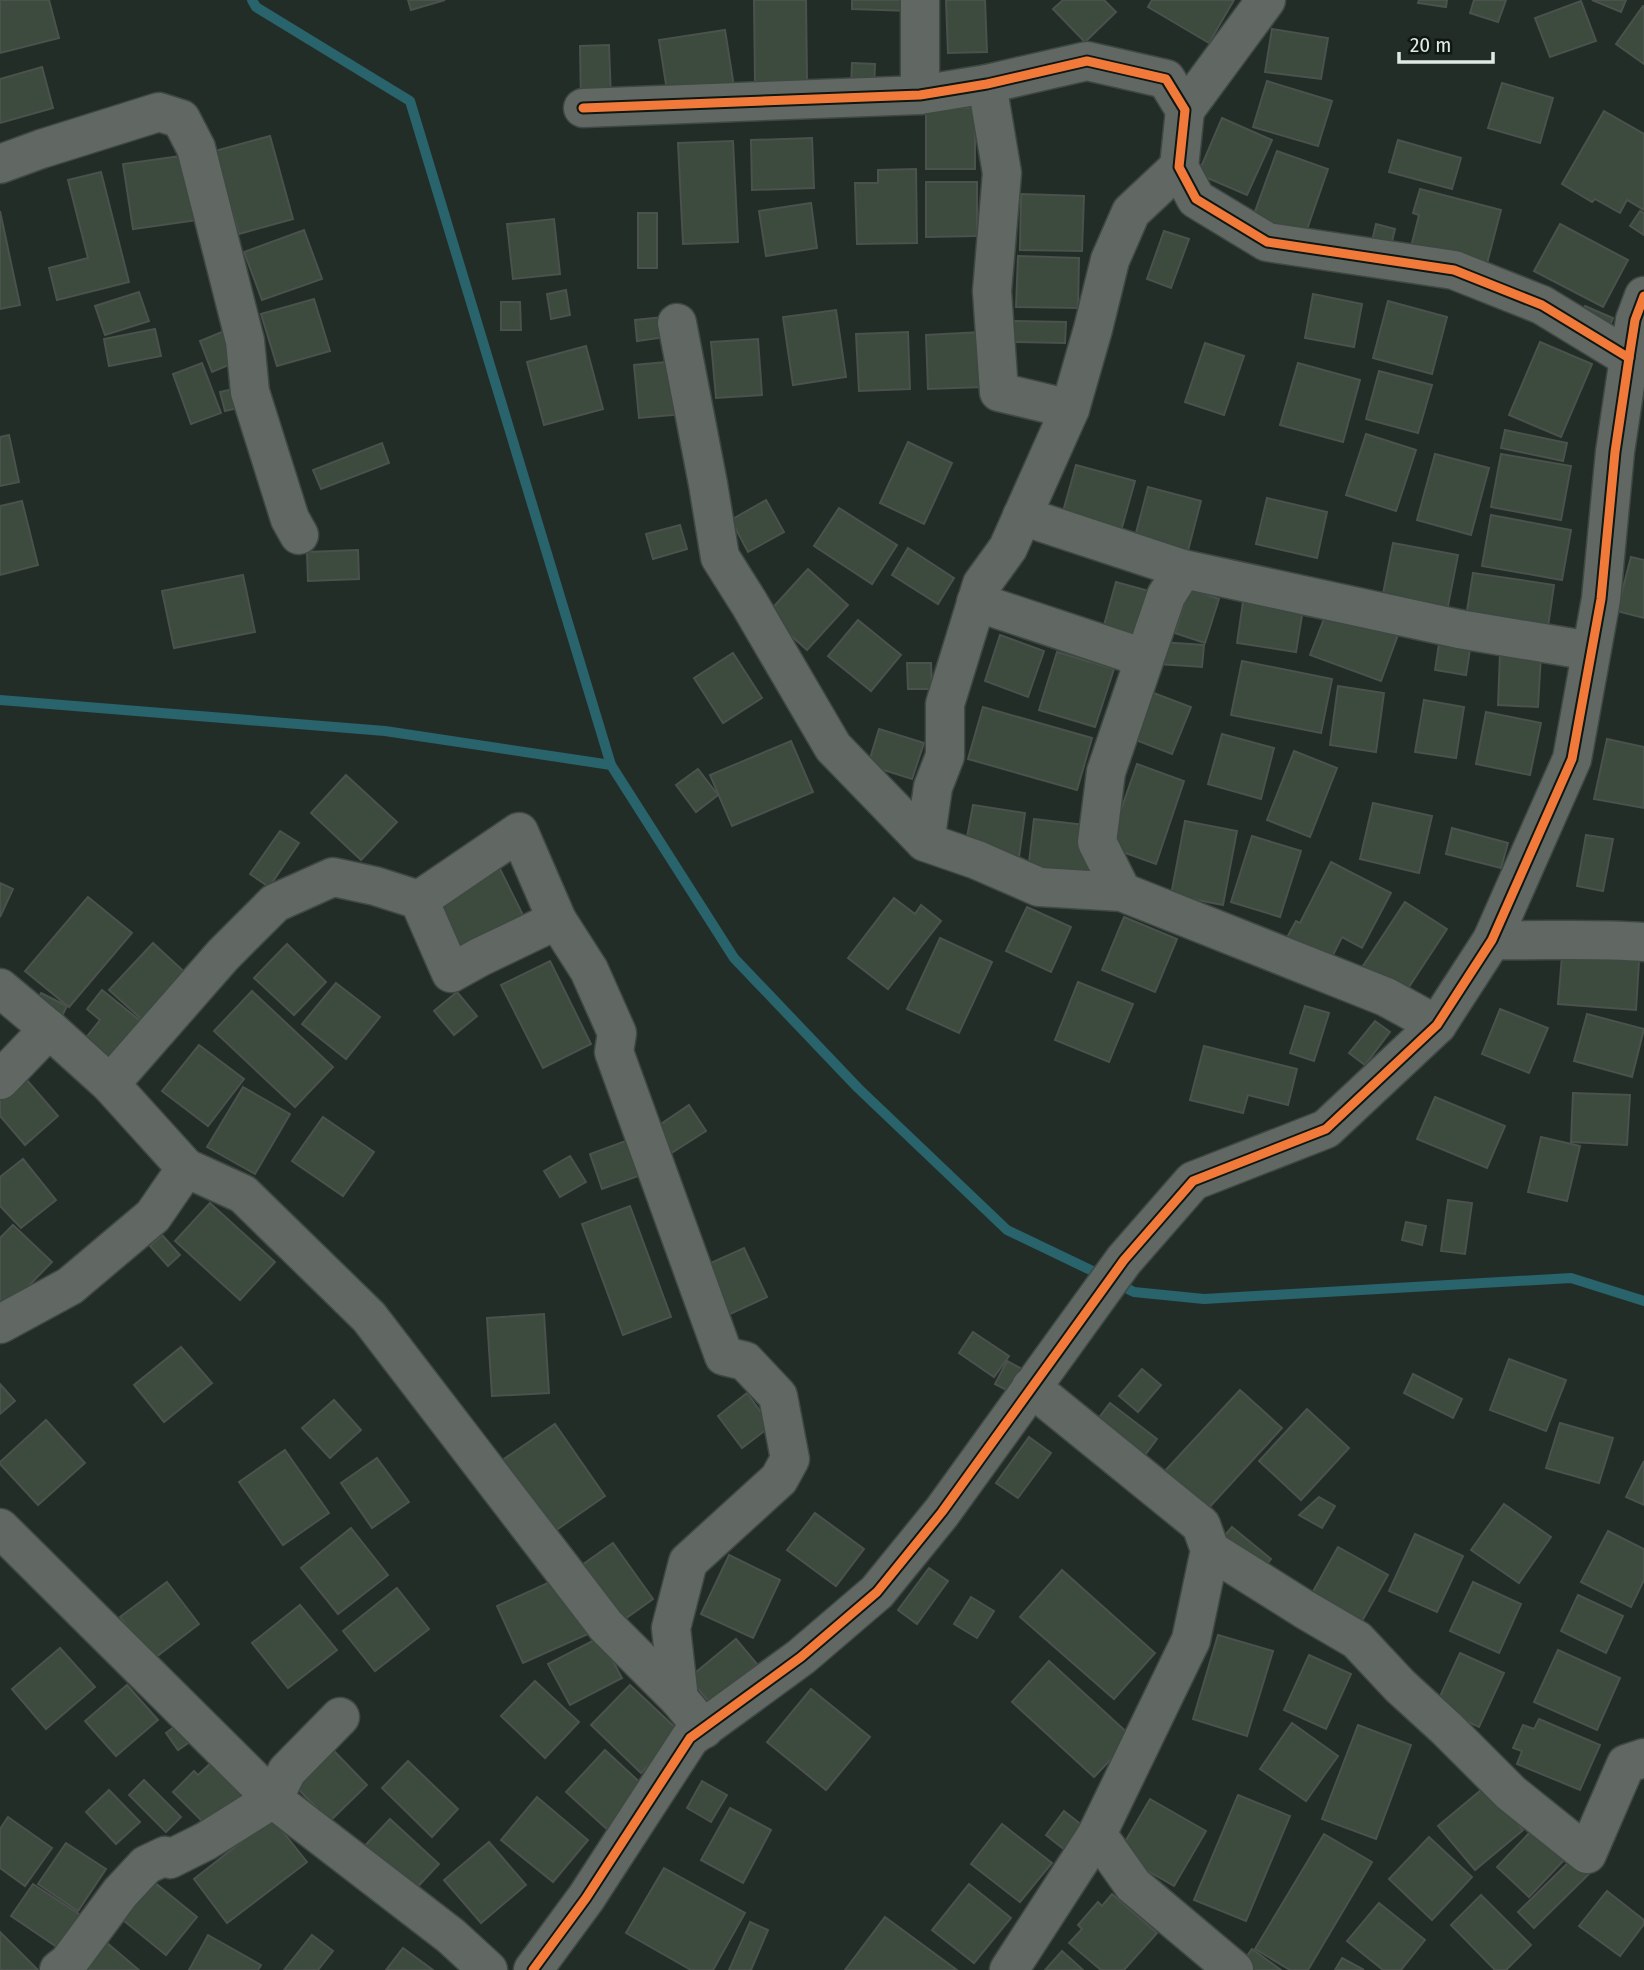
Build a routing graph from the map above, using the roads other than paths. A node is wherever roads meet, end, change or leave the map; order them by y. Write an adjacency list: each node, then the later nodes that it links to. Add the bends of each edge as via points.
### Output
1 (920, 0): 4 (street)
2 (1266, 0): 6 (street)
3 (987, 84): 4 (street); 6 (street, via 1087,61 1166,79); 12 (street, via 1002,173 992,291 999,392)
4 (920, 95): 5 (street)
5 (583, 108)
6 (1185, 110): 8 (street)
7 (0, 164): 15 (street, via 159,113 181,119 196,148 242,328 250,392)
8 (1179, 167): 11 (street, via 1196,199 1267,242 1454,270 1542,304); 12 (street, via 1131,212 1110,260)
9 (1644, 296): 11 (street)
10 (677, 323): 20 (street, via 720,557 833,747)
11 (1629, 358): 13 (street)
12 (1070, 409): 14 (street)
13 (1629, 456): 18 (street)
14 (1022, 516): 16 (street); 17 (street)
15 (299, 535)
16 (1183, 569): 18 (street, via 1459,629); 19 (street, via 1166,596)
17 (976, 602): 19 (street); 20 (street, via 945,704 945,756 933,787)
18 (1591, 650): 24 (street, via 1572,759)
19 (1144, 658): 21 (street, via 1106,772 1097,842)
20 (925, 842): 21 (street, via 1039,887)
21 (1122, 892): 27 (street, via 1386,997)
22 (419, 900): 23 (street, via 451,974); 23 (street, via 519,832); 30 (street, via 332,877 275,903)
23 (557, 920): 36 (street, via 589,970 617,1033 614,1052 724,1356 745,1361 778,1396 790,1459 779,1479 688,1562 671,1628)
24 (1492, 940): 25 (street); 27 (street)
25 (1644, 942)
26 (0, 988): 28 (street)
27 (1437, 1025): 33 (street, via 1326,1129 1193,1181 1124,1260)
28 (49, 1029): 29 (street); 30 (street)
29 (0, 1080)
30 (110, 1084): 31 (street)
31 (186, 1168): 32 (street, via 153,1216 70,1286); 36 (street, via 243,1194 369,1317 606,1626)
32 (0, 1324)
33 (1031, 1387): 35 (street, via 1200,1525); 38 (street, via 942,1512 877,1592 801,1657)
34 (0, 1528): 40 (street)
35 (1210, 1550): 39 (street, via 1357,1640 1511,1793 1587,1854 1626,1764); 41 (street, via 1191,1640)
36 (679, 1699): 38 (street)
37 (340, 1717): 40 (street, via 286,1771)
38 (704, 1729): 44 (street, via 690,1738 586,1898)
39 (1644, 1758)
40 (274, 1799): 42 (street, via 206,1841 146,1865 120,1893); 43 (street)
41 (1097, 1835): 45 (street); 46 (street, via 1133,1885)
42 (67, 1968)
43 (488, 1970)
44 (533, 1970)
45 (1009, 1970)
46 (1234, 1970)

